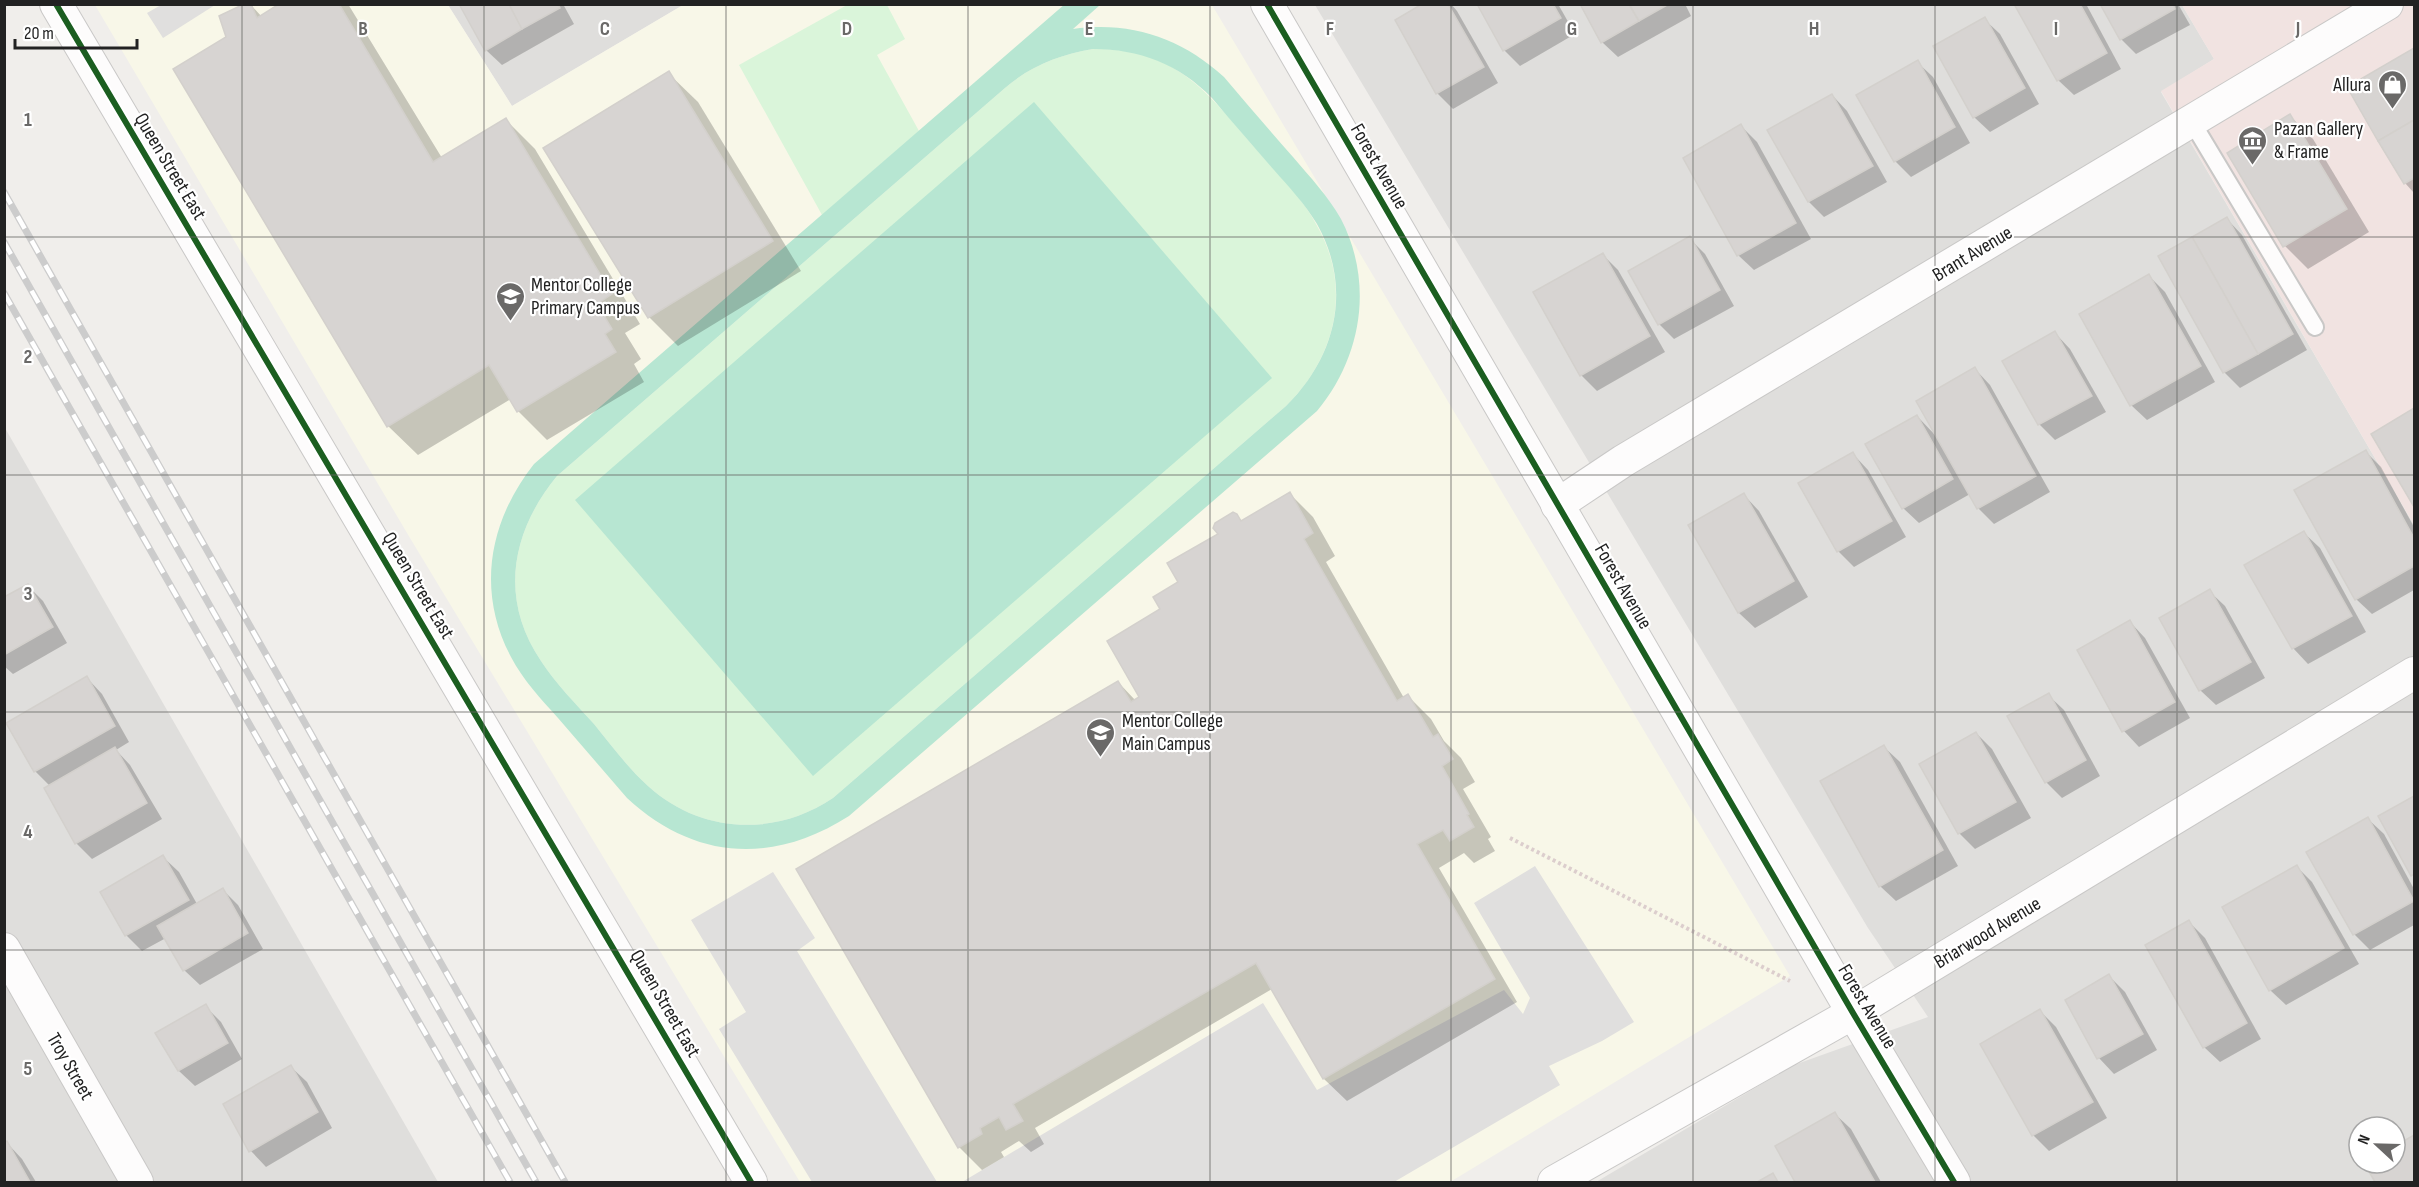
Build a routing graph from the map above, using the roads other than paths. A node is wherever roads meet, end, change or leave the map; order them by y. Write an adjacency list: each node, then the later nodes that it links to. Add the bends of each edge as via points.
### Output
1 (56, 4): 11 (street, Queen Street East)
2 (1267, 4): 6 (street, Forest Avenue)
3 (2387, 4): 4 (street, Brant Avenue)
4 (2192, 122): 5 (lane); 6 (street, Brant Avenue)
5 (2314, 327)
6 (1557, 504): 9 (street, Forest Avenue)
7 (2415, 673): 9 (street, Briarwood Avenue)
8 (4, 949): 10 (street, Troy Street)
9 (1853, 1013): 12 (street, Briarwood Avenue); 13 (street, Forest Avenue)
10 (137, 1182)
11 (752, 1182)
12 (1554, 1182)
13 (1954, 1182)

